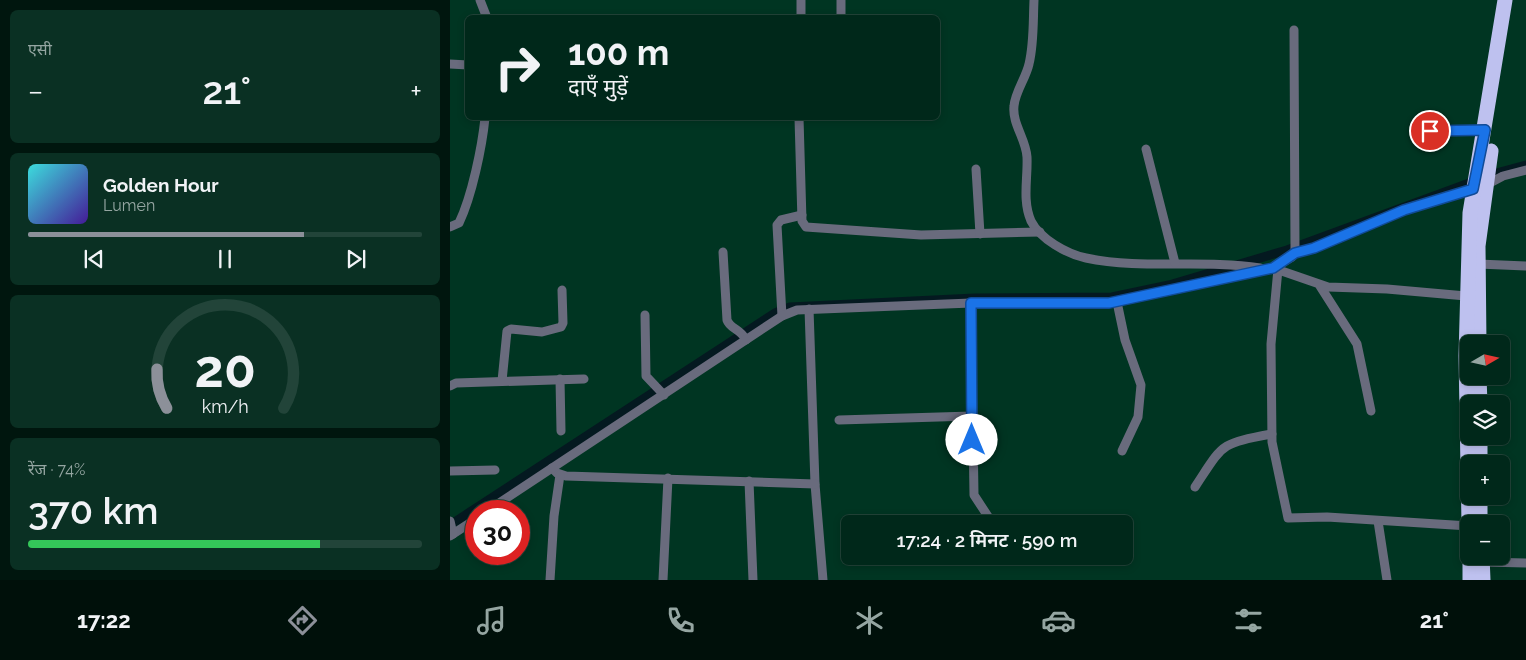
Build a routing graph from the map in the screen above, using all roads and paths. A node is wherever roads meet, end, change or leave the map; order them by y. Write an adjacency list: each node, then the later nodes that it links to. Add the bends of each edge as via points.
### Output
1 (480, 0): 6 (street)
2 (801, 0): 7 (street)
3 (841, 0): 8 (street)
4 (1034, 0): 22 (street, via 1030,61 1013,110 1026,147 1028,213)
5 (1509, 6): 14 (highway); 19 (highway)
6 (487, 15)
7 (801, 15)
8 (841, 15)
9 (1294, 30): 24 (street)
10 (450, 64): 11 (street)
11 (465, 65)
12 (485, 120): 21 (street, via 466,205 459,223)
13 (800, 120): 20 (street)
14 (1485, 130): 15 (street); 19 (highway)
15 (1430, 131)
16 (1146, 149): 26 (street)
17 (976, 169): 23 (street)
18 (1526, 170): 19 (street)
19 (1479, 187): 24 (street, via 1404,210 1314,248); 27 (highway); 32 (highway)
20 (802, 215): 23 (street, via 806,227 921,235); 36 (street, via 782,220 777,225)
21 (450, 227)
22 (1040, 232): 23 (street); 26 (street, via 1052,242 1084,258)
23 (980, 234)
24 (1295, 250): 29 (street)
25 (723, 252): 39 (street, via 727,320)
26 (1175, 263): 29 (street)
27 (1478, 264): 28 (street); 38 (highway)
28 (1526, 266)
29 (1271, 268): 30 (street); 33 (street); 49 (street)
30 (1320, 286): 32 (street, via 1387,288); 45 (street, via 1358,344)
31 (562, 290): 42 (street, via 561,327 542,332 507,331)
32 (1466, 296): 61 (highway)
33 (1117, 302): 34 (street); 50 (street, via 1124,340 1141,385 1138,417)
34 (971, 303): 35 (street); 46 (street)
35 (809, 309): 36 (street); 57 (street)
36 (781, 312): 39 (street)
37 (645, 315): 44 (street, via 646,376)
38 (1479, 335)
39 (744, 336): 44 (street)
40 (584, 378): 41 (street)
41 (560, 379): 42 (street); 48 (street)
42 (502, 381): 43 (street)
43 (450, 386)
44 (660, 391): 51 (street)
45 (1371, 411)
46 (972, 416): 47 (street); 60 (street, via 974,495)
47 (839, 420)
48 (561, 431)
49 (1272, 434): 58 (street, via 1227,444 1220,449); 62 (street, via 1273,454 1280,470 1288,518)
50 (1122, 451)
51 (552, 468): 54 (street); 59 (street)
52 (495, 470): 53 (street)
53 (450, 471)
54 (560, 475): 55 (street); 70 (street)
55 (668, 478): 56 (street); 71 (street)
56 (749, 481): 57 (street); 72 (street)
57 (815, 484): 73 (street)
58 (1196, 487)
59 (504, 500)
60 (987, 515)
61 (1469, 515)
62 (1378, 521): 64 (street); 74 (street)
63 (465, 523): 65 (street)
64 (1460, 525)
65 (451, 528)
66 (1510, 561): 67 (street)
67 (1526, 562)
68 (1475, 565): 75 (highway)
69 (1480, 565): 76 (highway)
70 (550, 580)
71 (663, 580)
72 (753, 580)
73 (823, 580)
74 (1387, 580)
75 (1470, 580)
76 (1483, 580)

